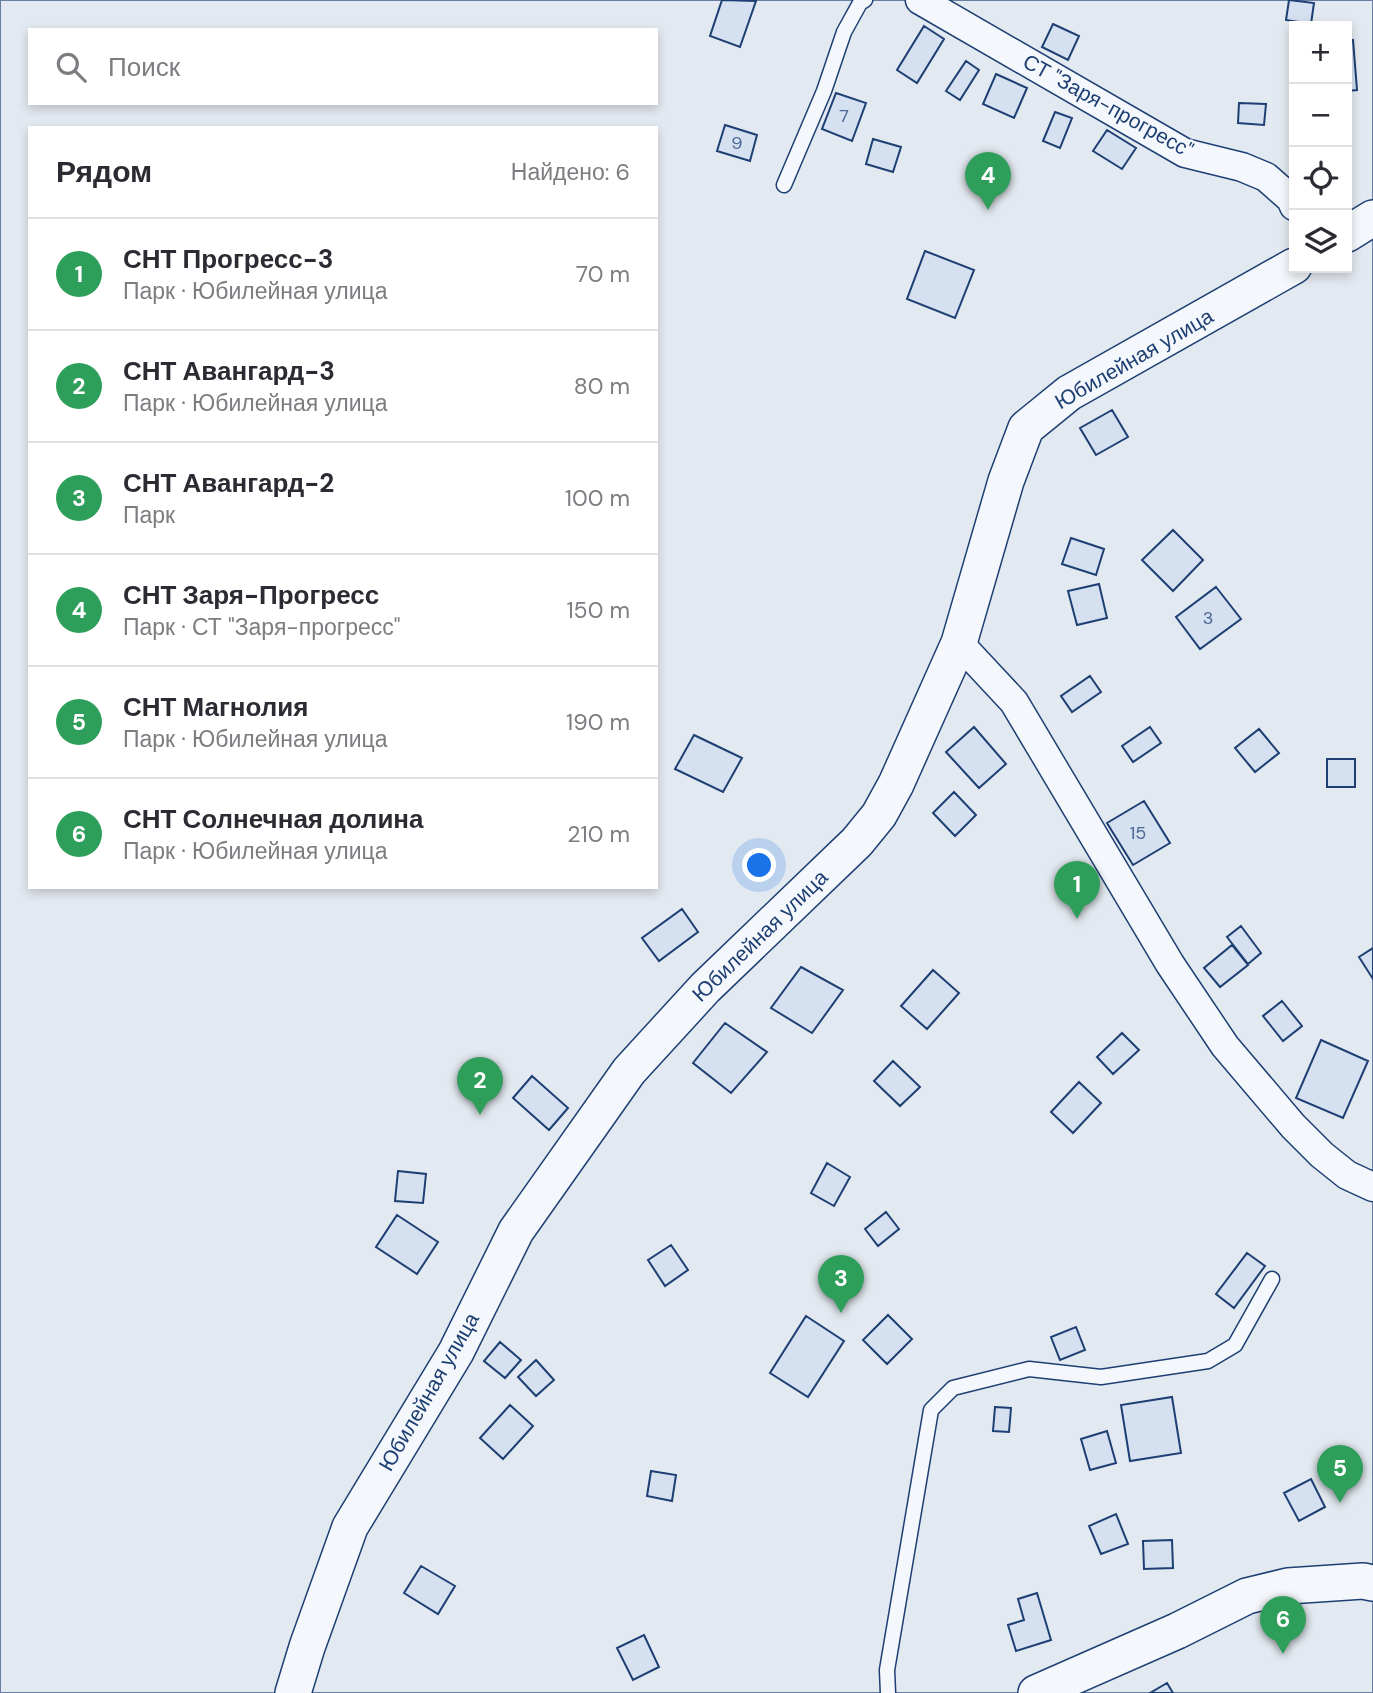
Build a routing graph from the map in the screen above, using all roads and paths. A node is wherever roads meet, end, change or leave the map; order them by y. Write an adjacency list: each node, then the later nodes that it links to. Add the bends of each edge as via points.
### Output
1 (865, 0): 3 (lane, via 844,32)
2 (920, 0): 4 (street, СТ "Заря-прогресс", via 1185,153 1266,177)
3 (784, 185)
4 (1289, 197)
5 (1373, 218): 6 (street)
6 (1352, 231)
7 (1289, 269): 8 (street, Юбилейная улица, via 1069,393 1026,428)
8 (959, 643): 9 (street, via 1014,702 1170,964 1225,1046 1322,1155 1347,1175); 12 (street, Юбилейная улица, via 879,815 857,842 705,988 629,1071 516,1231 456,1352 350,1527)
9 (1373, 1187)
10 (1272, 1279): 13 (lane, via 1235,1345 1208,1361 1101,1377 1029,1369 953,1388 932,1410 887,1670)
11 (1368, 1582): 14 (street, via 1287,1586 1247,1596)
12 (293, 1693)
13 (888, 1693)
14 (1036, 1693)

